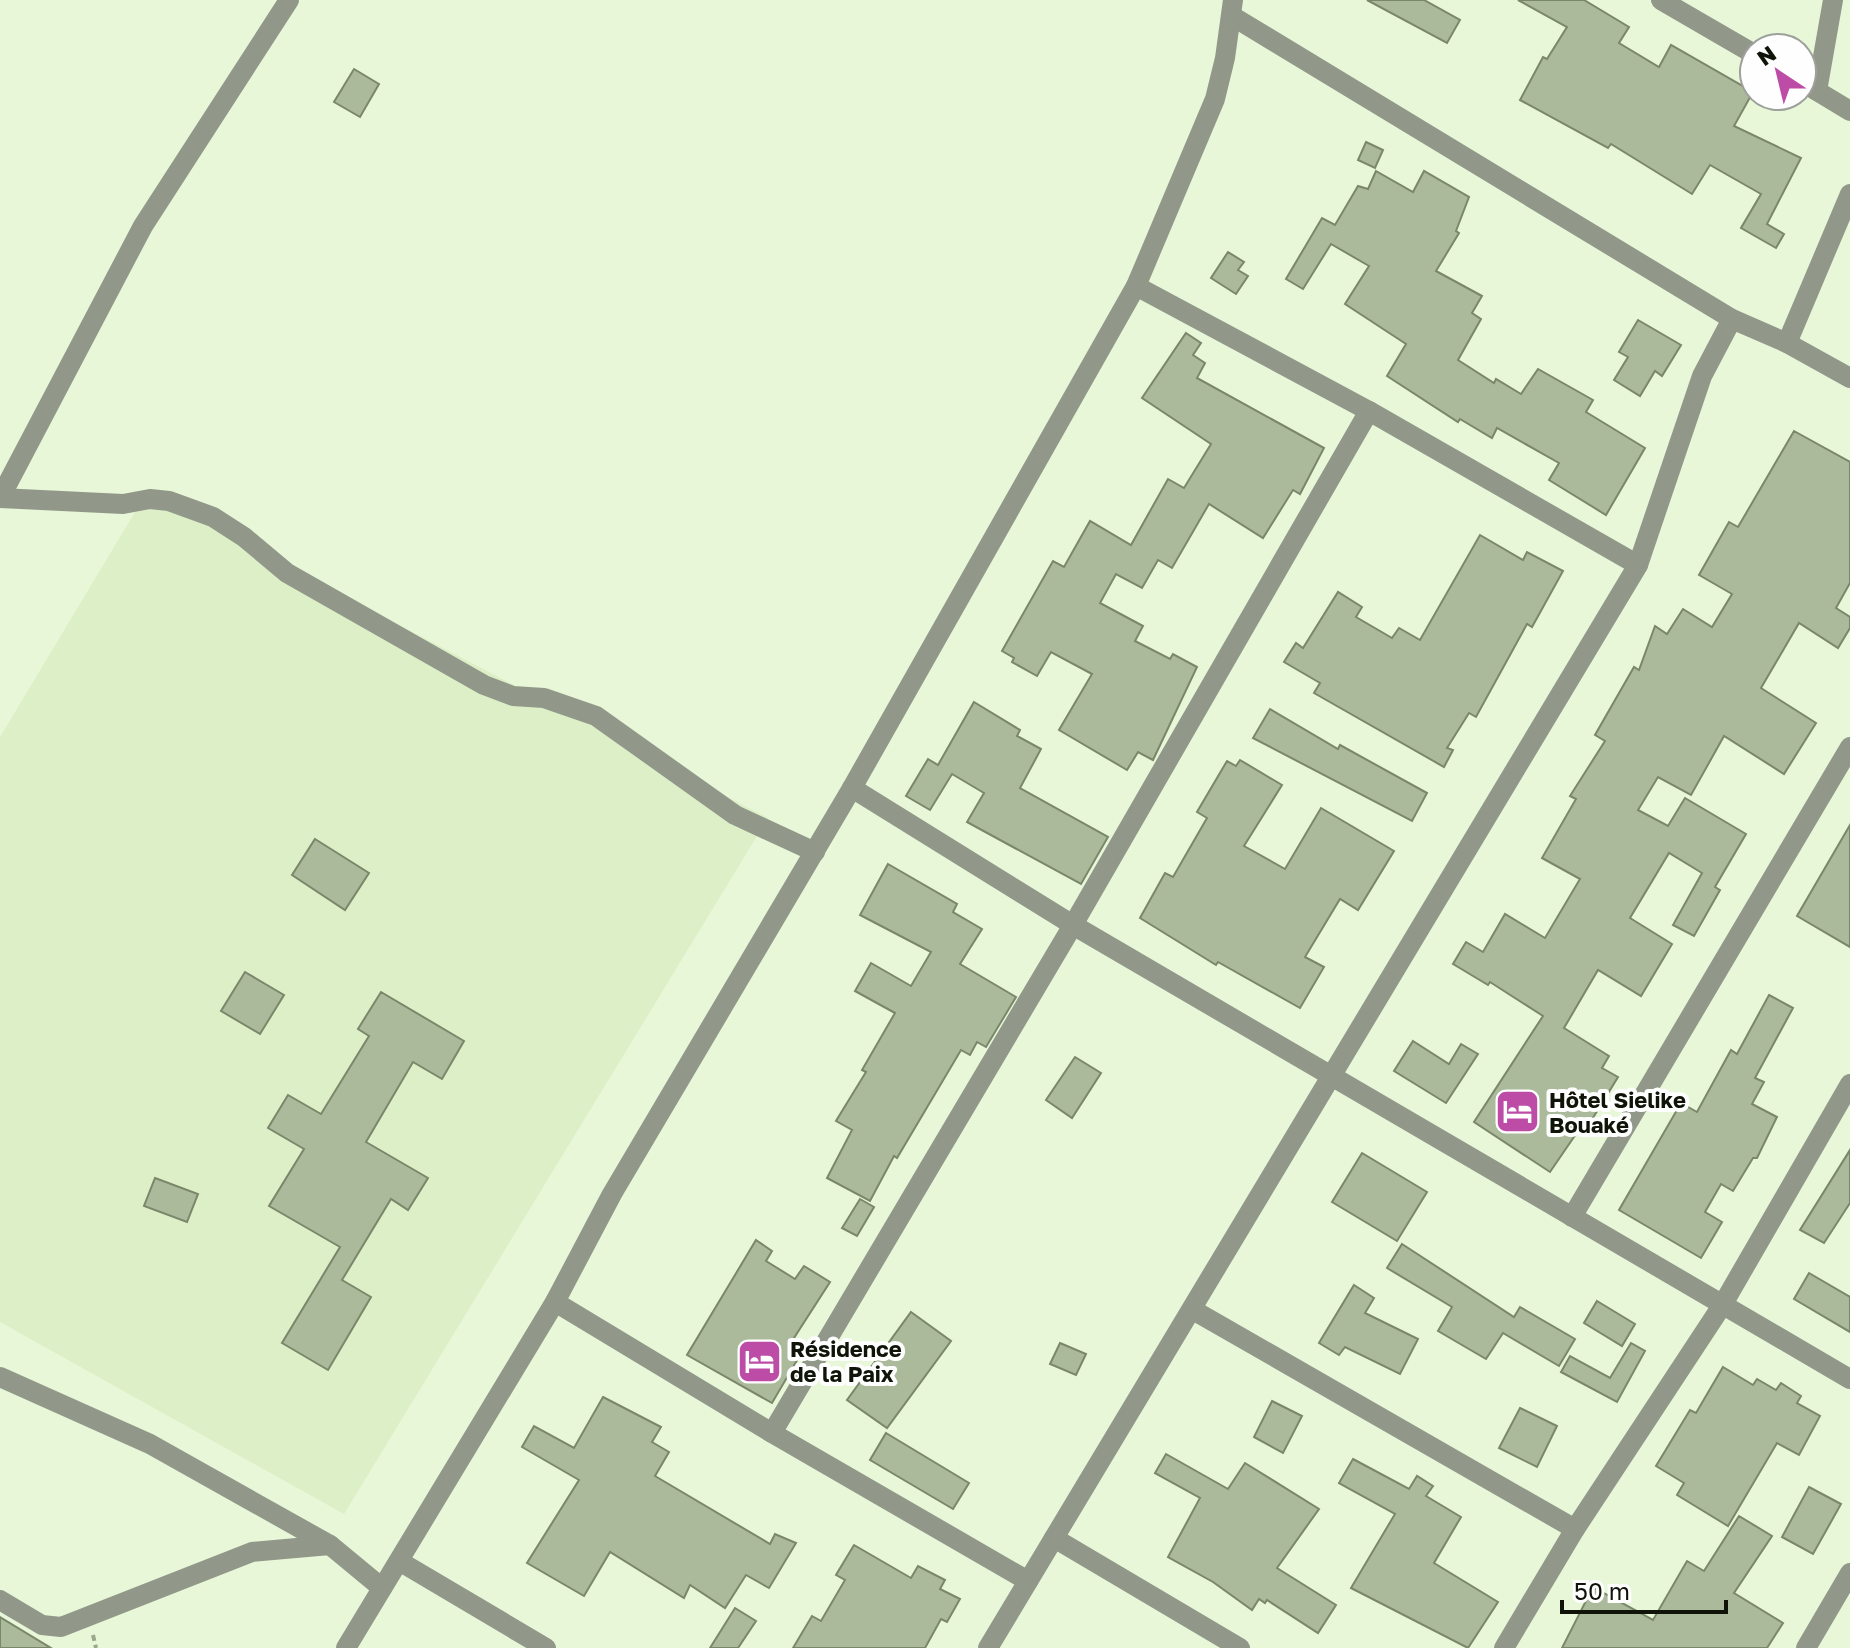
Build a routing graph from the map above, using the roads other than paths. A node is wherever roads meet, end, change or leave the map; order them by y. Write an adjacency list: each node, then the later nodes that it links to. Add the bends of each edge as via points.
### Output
1 (289, 0): 16 (street, via 143,226)
2 (1661, 0): 4 (street)
3 (1833, 0): 7 (street)
4 (1684, 6): 6 (street)
5 (1233, 8): 11 (street, via 1215,99); 12 (street)
6 (1738, 43)
7 (1818, 57)
8 (1818, 92): 9 (street)
9 (1850, 111)
10 (1850, 194): 13 (street)
11 (1136, 286): 15 (street); 20 (street)
12 (1732, 319): 13 (street); 17 (street, via 1702,376)
13 (1787, 343): 14 (street)
14 (1850, 378)
15 (1369, 411): 17 (street); 22 (street)
16 (0, 498): 21 (street, via 123,504 150,499 213,517 287,573 484,685 596,716 735,815)
17 (1638, 565): 23 (street)
18 (1850, 747): 19 (street)
19 (1842, 780): 25 (street)
20 (852, 788): 21 (street); 22 (street)
21 (815, 852): 26 (street, via 612,1194)
22 (1073, 925): 23 (street); 31 (street)
23 (1333, 1075): 25 (street); 28 (street)
24 (1850, 1084): 27 (street)
25 (1572, 1217): 27 (street)
26 (555, 1302): 31 (street); 35 (street)
27 (1723, 1304): 30 (street); 32 (street)
28 (1193, 1310): 32 (street); 33 (street)
29 (0, 1377): 34 (street, via 150,1444)
30 (1850, 1379)
31 (772, 1433): 37 (street)
32 (1575, 1529): 44 (street)
33 (1054, 1538): 37 (street); 43 (street)
34 (330, 1545): 38 (street); 39 (street, via 252,1552 61,1627 42,1625)
35 (399, 1561): 38 (street); 41 (street)
36 (1850, 1573): 45 (street)
37 (1028, 1581): 42 (street)
38 (382, 1588): 40 (street)
39 (0, 1600)
40 (346, 1648)
41 (546, 1648)
42 (988, 1648)
43 (1240, 1648)
44 (1504, 1648)
45 (1806, 1648)

